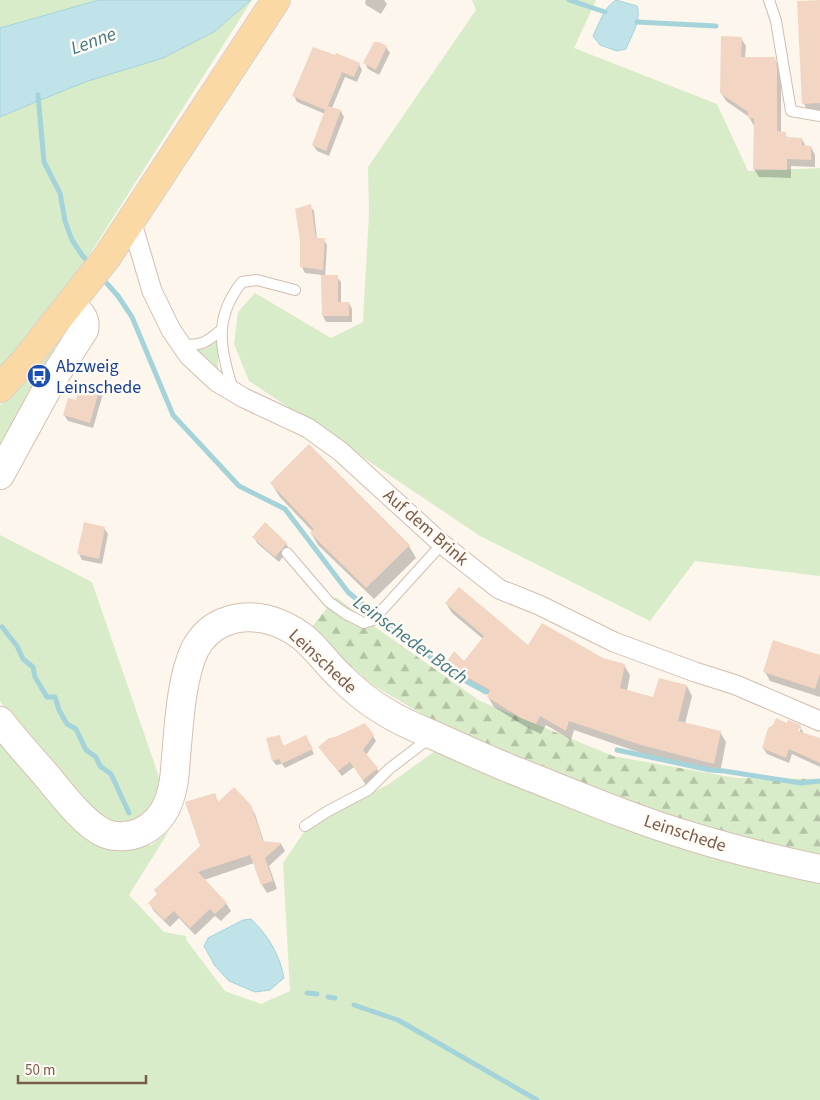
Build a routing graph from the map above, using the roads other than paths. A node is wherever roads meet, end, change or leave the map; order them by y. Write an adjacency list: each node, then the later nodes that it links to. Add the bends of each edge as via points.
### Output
1 (276, 0): 4 (main road)
2 (769, 0): 3 (lane, via 776,21 791,111)
3 (820, 116)
4 (131, 220): 6 (main road); 8 (street, Auf dem Brink, via 152,292)
5 (295, 290): 7 (lane, via 257,280 242,282 225,309)
6 (70, 304): 9 (main road); 11 (main road, via 83,317 84,330 52,380)
7 (221, 330): 8 (lane, via 201,344); 10 (lane)
8 (180, 344): 10 (street, Auf dem Brink, via 217,382)
9 (0, 388)
10 (234, 392): 12 (street, Auf dem Brink, via 308,428 340,451)
11 (0, 475)
12 (442, 544): 13 (lane, via 373,620 364,623 329,602); 15 (street, Auf dem Brink, via 499,589 614,642 736,685)
13 (287, 553)
14 (0, 721): 16 (main road, Leinschede, via 62,795 92,825 109,834 133,835 156,822 170,800 185,681 196,647 210,630 219,625 244,617 256,617 292,629 370,703)
15 (820, 721)
16 (434, 735): 17 (lane, via 389,769 368,790); 18 (main road, Leinschede, via 523,774 650,822 742,851)
17 (305, 826)
18 (820, 869)

